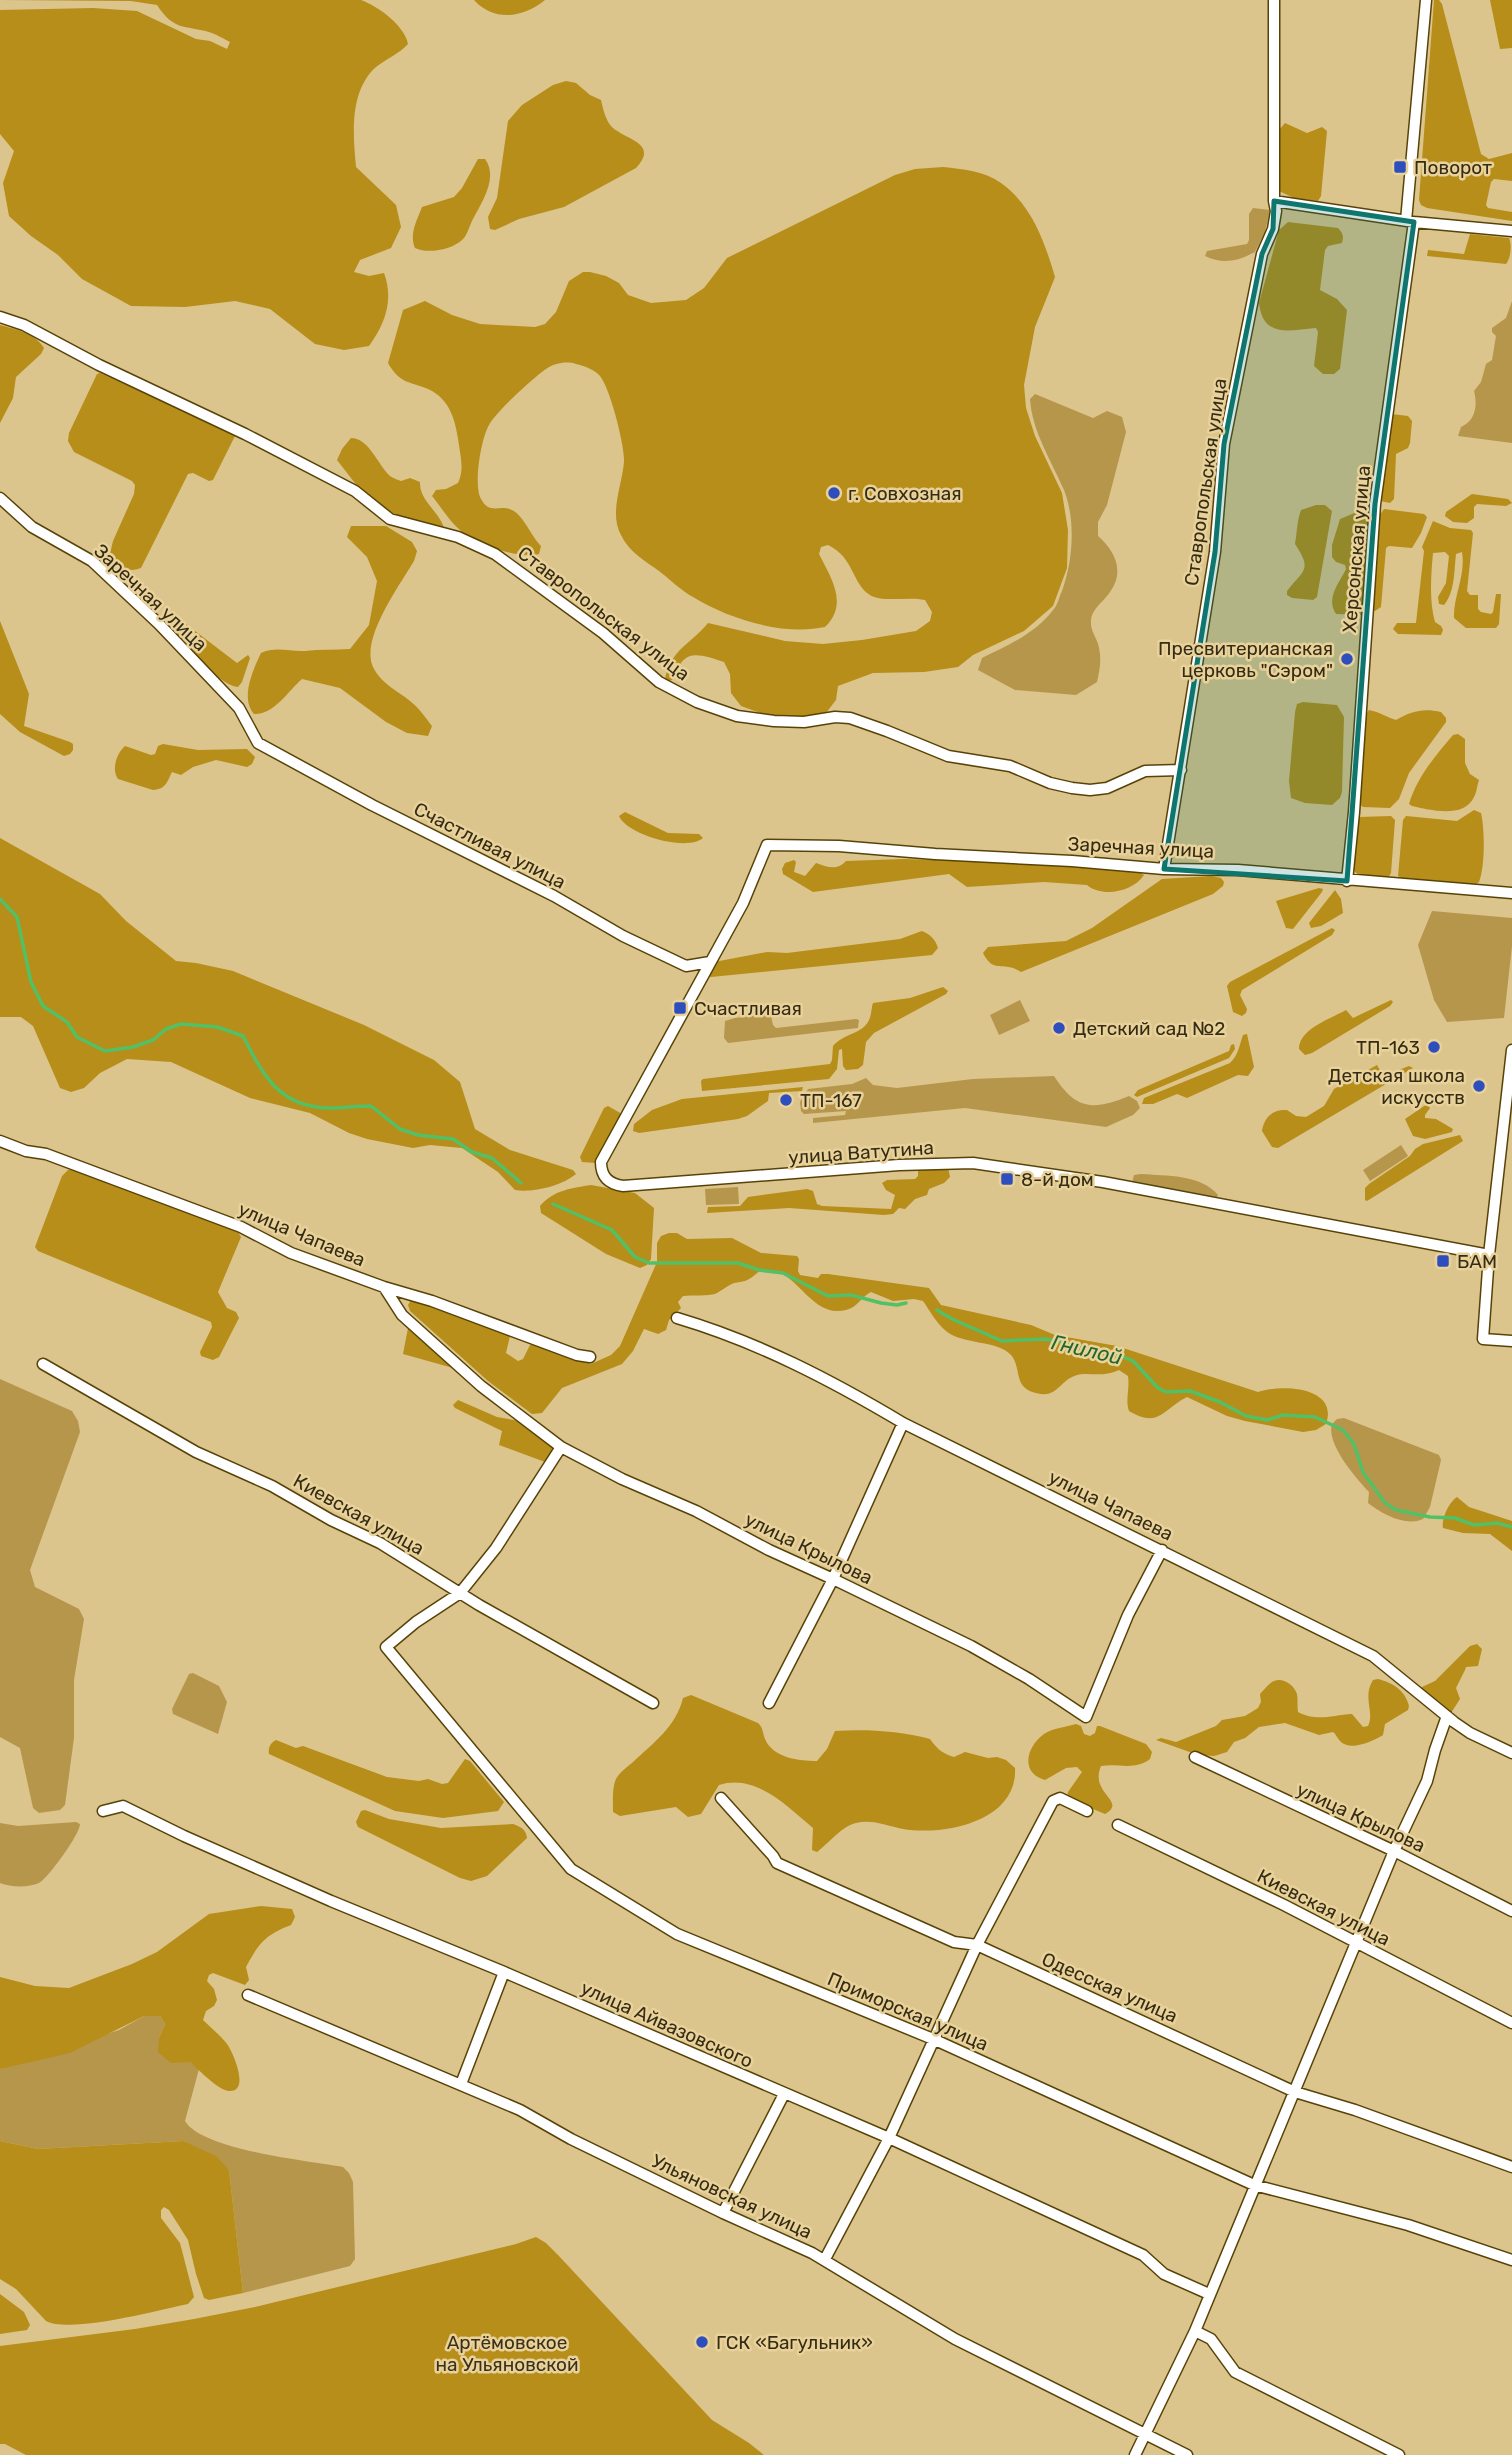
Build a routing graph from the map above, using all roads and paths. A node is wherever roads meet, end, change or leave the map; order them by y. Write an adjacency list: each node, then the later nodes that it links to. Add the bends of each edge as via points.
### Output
1 (1274, 0): 3 (street, Ставропольская улица)
2 (1426, 0): 4 (street, Херсонская улица)
3 (1274, 201): 4 (street); 9 (street, Ставропольская улица, via 1273,229 1262,254 1224,444 1215,552)
4 (1410, 221): 5 (street); 12 (street, Херсонская улица, via 1375,504)
5 (1512, 231)
6 (0, 317): 9 (street, Ставропольская улица, via 282,453 355,491 390,519 457,537 495,554 603,633 659,682 696,702 737,716 774,721 849,718 948,756 1010,766 1072,788 1107,789 1145,771)
7 (0, 498): 8 (street, Заречная улица, via 32,527 92,561 159,624 239,708)
8 (258, 743): 14 (street, Счастливая улица, via 643,946 686,966)
9 (1181, 770): 11 (street, Ставропольская улица)
10 (767, 845): 11 (street, Заречная улица); 14 (street, улица Ватутина, via 743,903)
11 (1164, 869): 12 (street, Заречная улица, via 1238,870)
12 (1347, 881): 13 (street, Заречная улица)
13 (1512, 893)
14 (710, 962): 17 (street, улица Ватутина, via 601,1162 601,1172 615,1185 973,1163 1103,1182)
15 (1512, 1050): 17 (street)
16 (0, 1141): 18 (street, улица Чапаева, via 241,1227 291,1253)
17 (1489, 1255): 20 (street, via 1483,1339)
18 (384, 1287): 21 (street, улица Чапаева); 24 (street, улица Крылова, via 402,1315 481,1387)
19 (677, 1318): 23 (street, улица Чапаева, via 766,1349)
20 (1512, 1341)
21 (590, 1357)
22 (43, 1364): 27 (street, Киевская улица, via 185,1446 380,1543)
23 (903, 1423): 25 (street, улица Чапаева); 26 (street)
24 (561, 1447): 26 (street, улица Крылова); 27 (street, via 496,1548)
25 (1162, 1550): 26 (street, улица Крылова, via 1086,1717 971,1646); 30 (street, улица Чапаева, via 1373,1656)
26 (833, 1579): 29 (street)
27 (460, 1593): 28 (street, Киевская улица); 44 (street, Приморская улица, via 386,1647 571,1869 677,1934)
28 (653, 1703)
29 (769, 1703)
30 (1447, 1716): 31 (street, улица Чапаева); 37 (street, via 1427,1781)
31 (1512, 1753)
32 (1195, 1757): 37 (street, улица Крылова)
33 (721, 1798): 40 (street, Одесская улица, via 777,1863 954,1942)
34 (103, 1811): 41 (street, улица Айвазовского, via 123,1806 307,1890)
35 (1087, 1811): 40 (street, via 1055,1798)
36 (1118, 1825): 39 (street, Киевская улица)
37 (1394, 1851): 38 (street, улица Крылова); 39 (street)
38 (1512, 1911)
39 (1357, 1942): 43 (street, Киевская улица); 46 (street)
40 (977, 1945): 44 (street); 46 (street, Одесская улица)
41 (504, 1972): 45 (street); 47 (street, улица Айвазовского)
42 (248, 1995): 45 (street, Ульяновская улица)
43 (1512, 2023)
44 (933, 2039): 48 (street); 50 (street, Приморская улица)
45 (461, 2084): 51 (street, Ульяновская улица)
46 (1295, 2092): 49 (street, Одесская улица); 50 (street)
47 (784, 2094): 48 (street, улица Айвазовского); 51 (street)
48 (889, 2138): 52 (street); 54 (street, улица Айвазовского, via 1143,2255 1164,2274)
49 (1512, 2167)
50 (1255, 2185): 53 (street, Приморская улица, via 1408,2225); 54 (street)
51 (723, 2213): 52 (street, Ульяновская улица)
52 (825, 2259): 56 (street, Ульяновская улица, via 955,2339)
53 (1512, 2260)
54 (1209, 2294): 55 (street)
55 (1195, 2331): 56 (street); 59 (street, via 1211,2339 1235,2372)
56 (1145, 2435): 57 (street); 58 (street, Ульяновская улица)
57 (1135, 2455)
58 (1187, 2455)
59 (1399, 2455)

